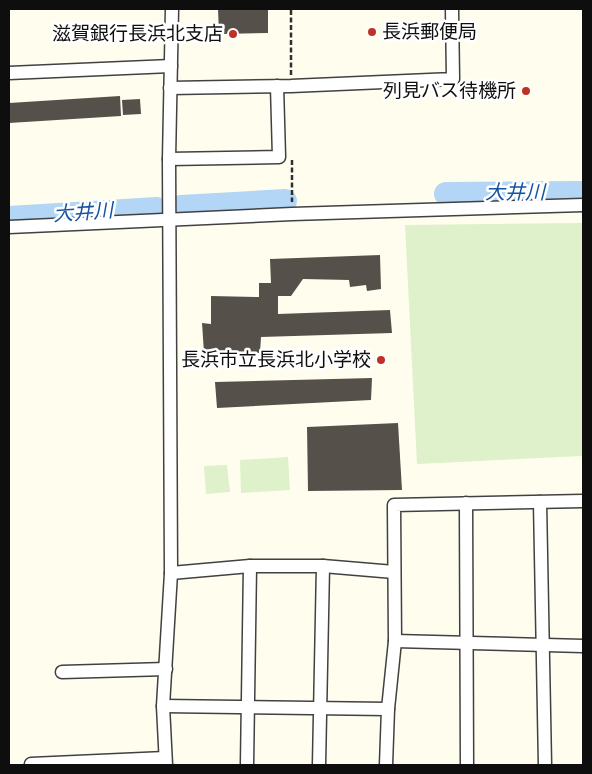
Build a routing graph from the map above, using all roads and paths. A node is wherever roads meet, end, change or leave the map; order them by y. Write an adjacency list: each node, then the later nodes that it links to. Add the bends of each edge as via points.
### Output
1 (172, 9): 3 (street)
2 (452, 9): 5 (street, via 453,79)
3 (171, 66): 4 (street); 6 (street)
4 (9, 73)
5 (277, 86): 6 (street); 7 (street, via 279,157)
6 (170, 88): 7 (street)
7 (169, 159): 9 (street)
8 (583, 205): 9 (street)
9 (169, 220): 10 (street); 17 (street)
10 (9, 227)
11 (583, 501): 12 (street)
12 (540, 502): 13 (street); 20 (street)
13 (466, 504): 16 (street, via 394,505); 19 (street)
14 (250, 566): 15 (street); 17 (street); 25 (street)
15 (324, 566): 16 (street); 26 (street)
16 (394, 572): 18 (street)
17 (172, 573): 22 (street)
18 (395, 641): 19 (street); 27 (street)
19 (466, 643): 20 (street); 33 (street)
20 (543, 644): 21 (street); 34 (street)
21 (583, 646)
22 (166, 670): 23 (street); 24 (street)
23 (62, 672)
24 (164, 706): 25 (street); 28 (street)
25 (248, 707): 26 (street); 30 (street)
26 (320, 707): 27 (street); 31 (street)
27 (388, 709): 32 (street)
28 (166, 762): 29 (street)
29 (30, 764)
30 (246, 765)
31 (319, 765)
32 (386, 765)
33 (467, 765)
34 (545, 765)

